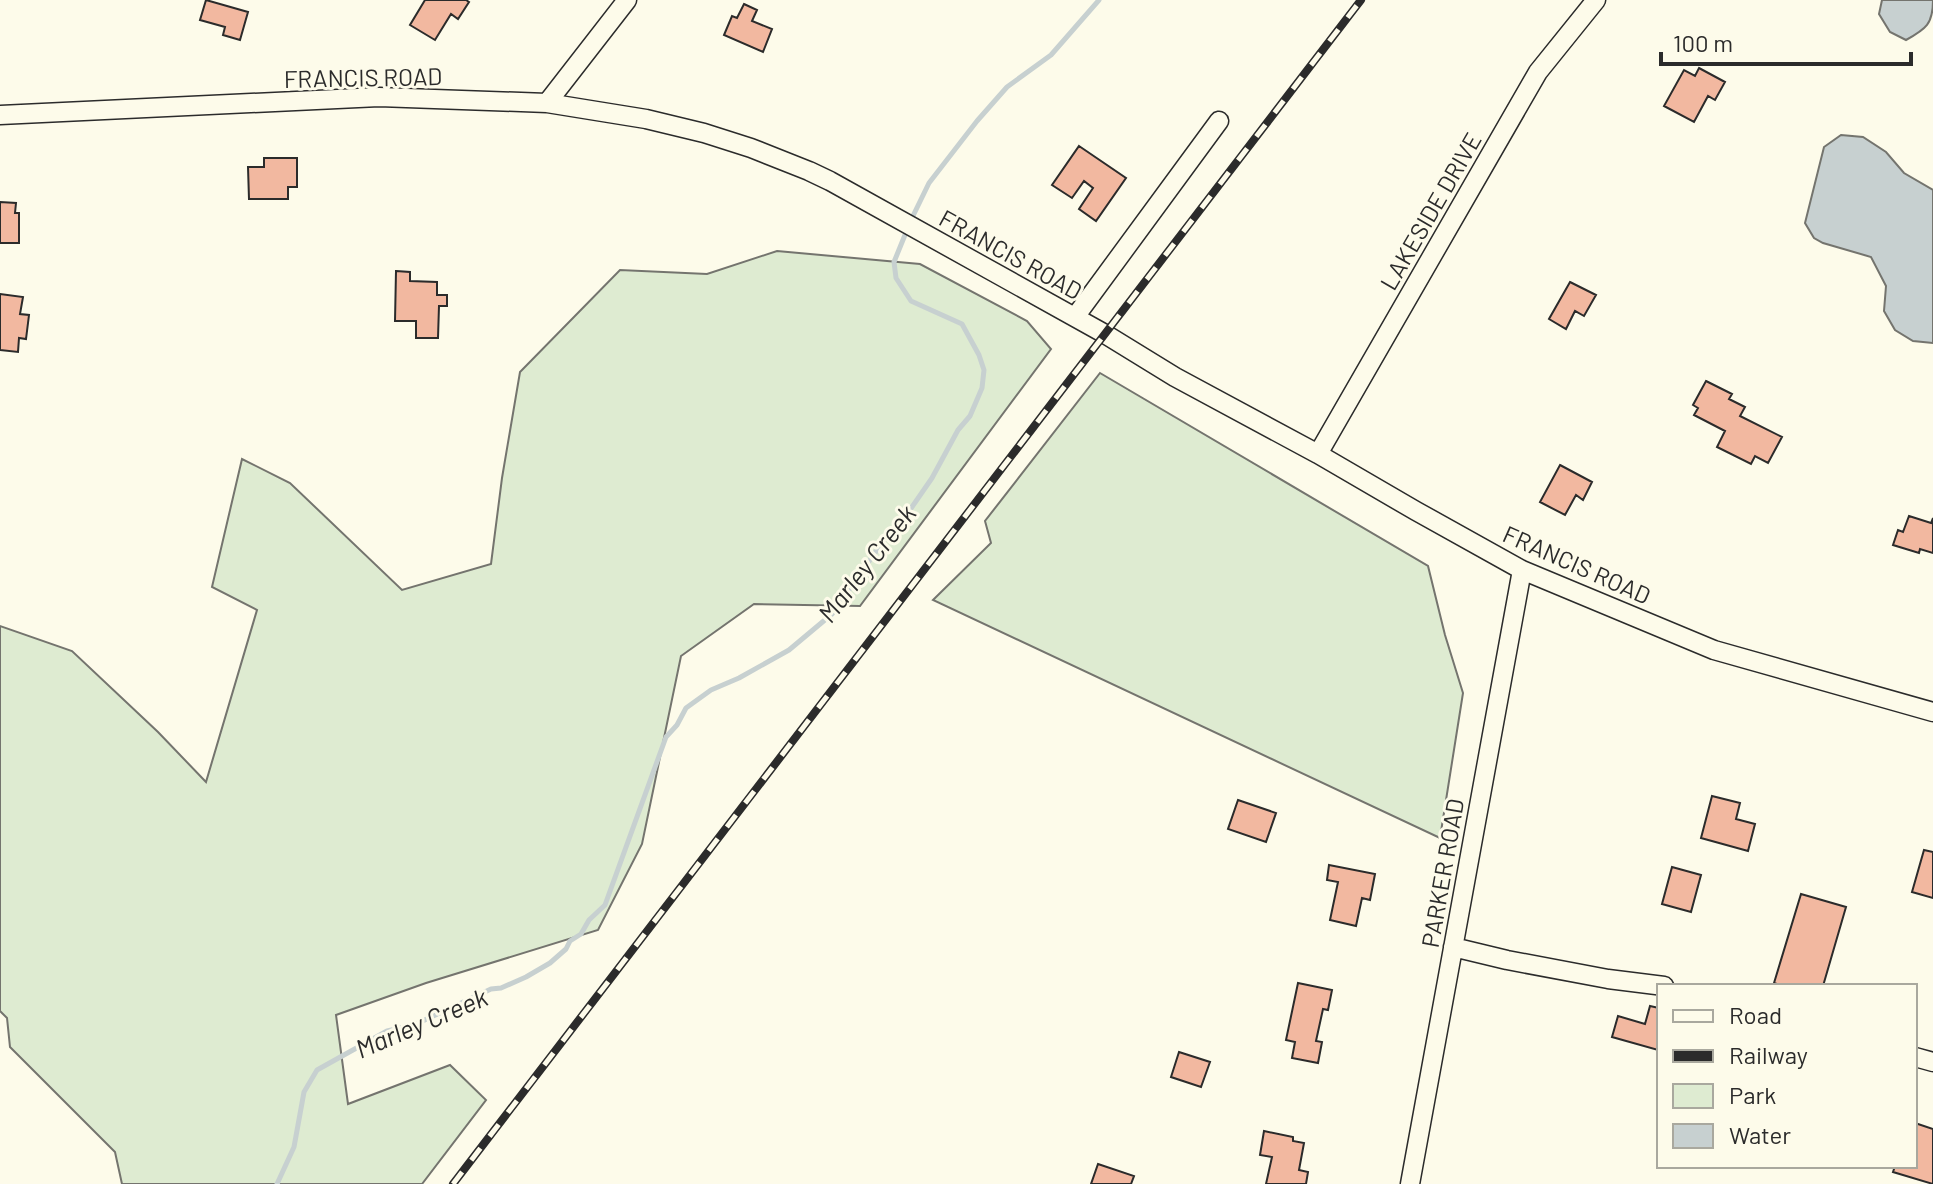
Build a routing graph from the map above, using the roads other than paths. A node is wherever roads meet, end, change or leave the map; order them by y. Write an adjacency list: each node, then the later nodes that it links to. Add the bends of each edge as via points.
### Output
1 (627, 0): 3 (street)
2 (1596, 0): 7 (street, LAKESIDE DRIVE, via 1538,72)
3 (547, 103): 4 (street, FRANCIS ROAD, via 379,97); 6 (street, FRANCIS ROAD, via 704,133 809,171)
4 (0, 115)
5 (1219, 121): 6 (street)
6 (1075, 317): 7 (street, FRANCIS ROAD)
7 (1318, 454): 8 (street, FRANCIS ROAD)
8 (1522, 570): 9 (street, FRANCIS ROAD, via 1714,650); 10 (street, PARKER ROAD)
9 (1933, 712)
10 (1453, 947): 11 (street); 12 (street, PARKER ROAD)
11 (1657, 985)
12 (1410, 1184)

